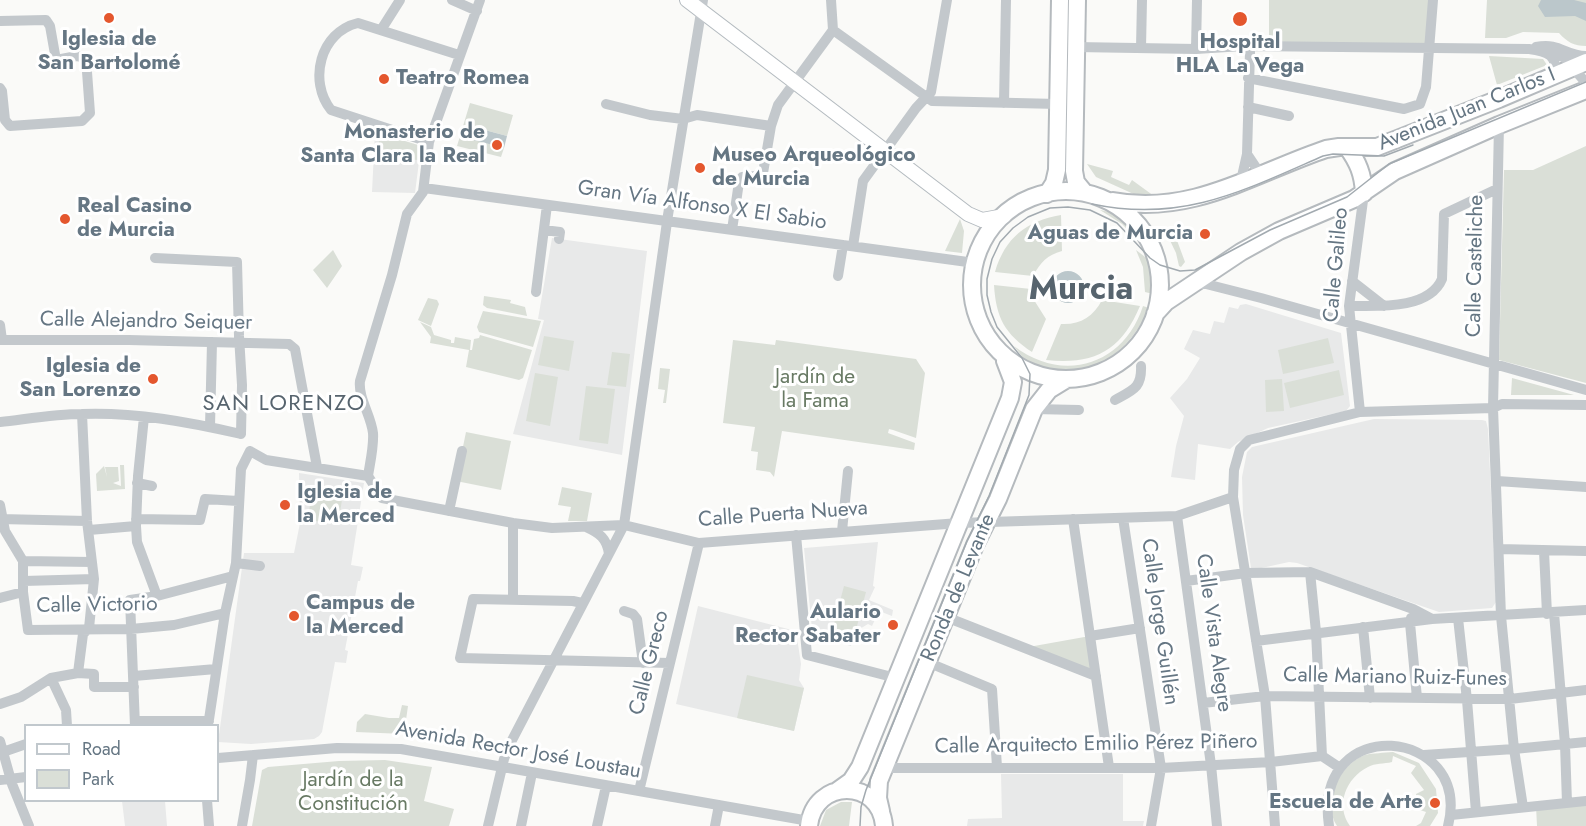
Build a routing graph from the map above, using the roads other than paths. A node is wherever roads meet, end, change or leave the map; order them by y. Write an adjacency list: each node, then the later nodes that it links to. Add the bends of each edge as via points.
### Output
1 (399, 0): 15 (street)
2 (452, 0): 12 (street)
3 (687, 0): 13 (main road)
4 (831, 0): 16 (street)
5 (947, 0): 33 (street, via 933,85)
6 (1006, 0): 34 (street)
7 (1060, 0): 36 (main road)
8 (1077, 0): 17 (main road)
9 (1142, 0): 18 (street)
10 (1197, 0): 19 (street)
11 (1433, 0): 20 (street)
12 (478, 5): 24 (street)
13 (703, 5): 29 (main road); 39 (street)
14 (0, 21): 31 (street, via 48,21 56,60 84,56 88,66 88,116 82,121 8,125)
15 (381, 30): 24 (street); 42 (street, via 358,23 342,29 325,49 320,90 331,110)
16 (833, 30): 29 (street); 33 (street)
17 (1076, 46): 18 (street); 50 (main road, via 1074,174)
18 (1142, 48): 19 (street)
19 (1196, 49): 22 (street)
20 (1430, 49): 21 (street); 22 (street, via 1269,46); 28 (street, via 1424,97 1420,104 1404,109)
21 (1529, 49): 23 (street); 25 (street, via 1549,45)
22 (1246, 51): 28 (street)
23 (1544, 51): 26 (street); 27 (street, via 1554,59)
24 (459, 56): 42 (street)
25 (1586, 56)
26 (1579, 65): 27 (main road, Avenida Juan Carlos I); 30 (street)
27 (1552, 76): 43 (main road, Avenida Juan Carlos I, via 1377,147)
28 (1248, 78): 37 (street)
29 (795, 82): 41 (street, via 779,103); 44 (main road)
30 (1586, 83)
31 (0, 88)
32 (1586, 90): 40 (main road, Avenida Juan Carlos I)
33 (927, 99): 34 (street); 44 (street)
34 (1004, 103): 36 (street)
35 (606, 104): 39 (street)
36 (1058, 104): 52 (main road, via 1057,174)
37 (1248, 107): 38 (street); 45 (street)
38 (1289, 116)
39 (683, 118): 41 (street, via 697,115); 56 (street)
40 (1499, 125): 49 (street, Calle Casteliche); 51 (main road, Avenida Juan Carlos I, via 1395,171)
41 (771, 126): 58 (street, via 763,173 742,177 739,182)
42 (429, 142): 48 (street)
43 (1347, 147): 46 (main road, Avenida Juan Carlos I, via 1319,151); 51 (main road, via 1363,177)
44 (885, 151): 55 (main road, via 973,217 988,220); 60 (street, via 862,184)
45 (1247, 154): 46 (street); 47 (street)
46 (1261, 175): 47 (main road, Avenida Juan Carlos I)
47 (1240, 184): 53 (main road, Avenida Juan Carlos I, via 1203,197 1161,204)
48 (424, 188): 54 (street, Gran Vía Alfonso X El Sabio); 95 (street, via 407,214 360,381 373,435)
49 (1497, 189): 68 (street, via 1444,214 1442,279 1438,287 1400,306); 76 (street, Calle Casteliche)
50 (1085, 193): 52 (main road); 53 (main road)
51 (1364, 193): 64 (street, Calle Galileo); 65 (main road, Avenida Juan Carlos I, via 1279,231)
52 (1047, 194): 55 (main road, via 1024,202)
53 (1105, 199): 69 (main road, via 1136,219 1157,252 1161,289)
54 (547, 205): 56 (street, Gran Vía Alfonso X El Sabio); 57 (street)
55 (1004, 216): 62 (main road, via 987,235)
56 (668, 222): 58 (street, Gran Vía Alfonso X El Sabio); 112 (street)
57 (544, 230): 59 (street, via 560,232); 66 (street)
58 (732, 230): 60 (street, Gran Vía Alfonso X El Sabio)
59 (559, 239)
60 (848, 246): 62 (street, Gran Vía Alfonso X El Sabio); 63 (street)
61 (155, 258): 74 (street, via 237,262)
62 (975, 263): 75 (main road, via 972,287 976,316 984,334)
63 (838, 276)
64 (1352, 281): 67 (street, Calle Galileo); 68 (street)
65 (1192, 284): 69 (main road, Avenida Juan Carlos I, via 1163,304); 70 (street, via 1206,284)
66 (536, 292)
67 (1349, 306): 68 (street); 70 (street, Calle Galileo)
68 (1384, 306)
69 (1151, 322): 78 (main road, via 1134,347 1119,360 1093,374)
70 (1349, 323): 76 (street); 85 (street, Calle Galileo)
71 (0, 325): 72 (street)
72 (1, 340): 73 (street, Calle Alejandro Seiquer)
73 (212, 342): 74 (street, Calle Alejandro Seiquer); 89 (street)
74 (239, 342): 90 (street); 93 (street, Calle Alejandro Seiquer, via 292,345)
75 (1005, 361): 78 (main road, via 1033,377); 111 (main road, Ronda de Levante, via 1012,378 1012,394)
76 (1493, 364): 79 (street); 82 (street, Calle Casteliche)
77 (1141, 366): 80 (street, via 1141,381)
78 (1067, 380): 83 (main road, Ronda de Levante, via 1049,390)
79 (1586, 390)
80 (1115, 400)
81 (1586, 405): 82 (street, via 1502,404)
82 (1493, 408): 85 (street); 96 (street, Calle Casteliche)
83 (1034, 409): 84 (street); 108 (main road, Ronda de Levante)
84 (1079, 410)
85 (1360, 412): 100 (street, via 1249,440 1240,449 1234,470)
86 (82, 414): 87 (street); 88 (street); 113 (street)
87 (144, 417): 89 (street); 97 (street)
88 (0, 422)
89 (210, 427): 90 (street)
90 (241, 434): 91 (street)
91 (250, 451): 93 (street, via 266,460); 101 (street, via 242,469)
92 (462, 451): 103 (street)
93 (317, 467): 95 (street)
94 (848, 471): 115 (street)
95 (368, 476): 103 (street, Calle Puerta Nueva, via 382,498)
96 (1497, 481): 99 (street); 118 (street, Calle Casteliche)
97 (137, 483): 98 (street); 109 (street)
98 (152, 486)
99 (1586, 487)
100 (1233, 497): 104 (street, Calle Puerta Nueva); 127 (street)
101 (238, 501): 109 (street, via 205,499 200,520); 124 (street)
102 (0, 505): 106 (street)
103 (449, 511): 110 (street, Calle Puerta Nueva)
104 (1177, 516): 105 (street, Calle Puerta Nueva); 130 (street, Calle Vista Alegre)
105 (1124, 518): 107 (street, Calle Puerta Nueva); 148 (street, Calle Jorge Guillén)
106 (1, 519): 113 (street); 122 (street)
107 (1073, 519): 108 (street, Calle Puerta Nueva); 151 (street)
108 (987, 521): 111 (street, Calle Puerta Nueva); 142 (main road, Ronda de Levante)
109 (136, 523): 113 (street); 132 (street, via 137,542)
110 (513, 523): 114 (street, Calle Puerta Nueva); 134 (street)
111 (959, 523): 115 (street, Calle Puerta Nueva); 161 (main road, Ronda de Levante)
112 (624, 525): 114 (street, Calle Puerta Nueva); 117 (street, Calle Puerta Nueva); 121 (street)
113 (88, 526): 123 (street)
114 (585, 527): 121 (street, via 607,541)
115 (842, 531): 116 (street, Calle Puerta Nueva)
116 (796, 535): 117 (street, Calle Puerta Nueva); 161 (street, via 807,655)
117 (699, 543): 156 (street, Calle Greco)
118 (1499, 549): 119 (street); 141 (street, Calle Casteliche)
119 (1544, 550): 120 (street); 140 (street)
120 (1586, 551)
121 (609, 554): 135 (street)
122 (22, 561): 123 (street); 131 (street)
123 (93, 562): 129 (street)
124 (236, 563): 125 (street); 128 (street)
125 (260, 566)
126 (1310, 572): 127 (street); 136 (street); 150 (street)
127 (1246, 573): 130 (street); 152 (street)
128 (233, 576): 132 (street); 139 (street)
129 (93, 579): 131 (street); 147 (street)
130 (1186, 581): 171 (street, Calle Vista Alegre)
131 (24, 586): 133 (street, Calle Victorio); 147 (street, Calle Victorio, via 28,630)
132 (157, 596): 149 (street, via 130,600)
133 (0, 598)
134 (513, 600): 135 (street); 153 (street, via 473,599 460,658)
135 (582, 603): 153 (street)
136 (1413, 609): 144 (street); 145 (street)
137 (1586, 610): 140 (street)
138 (624, 611): 155 (street, via 637,619)
139 (225, 613): 149 (street, Calle Victorio, via 174,625); 157 (street)
140 (1550, 613): 141 (street); 164 (street)
141 (1501, 616): 143 (street); 169 (street, Calle Casteliche)
142 (946, 617): 154 (main road, Ronda de Levante); 159 (street)
143 (1458, 618): 144 (street); 170 (street)
144 (1432, 619): 145 (street)
145 (1410, 623): 146 (street); 168 (street)
146 (1363, 627): 150 (street); 167 (street)
147 (89, 628): 149 (street, Calle Victorio); 158 (street, via 83,634)
148 (1140, 628): 151 (street); 192 (street, Calle Jorge Guillén)
149 (131, 629): 162 (street)
150 (1316, 632): 152 (street); 166 (street)
151 (1090, 636): 159 (street)
152 (1256, 641): 165 (street)
153 (552, 661): 155 (street); 188 (street)
154 (927, 662): 189 (street, via 992,689); 191 (main road, Ronda de Levante)
155 (643, 663): 156 (street)
156 (670, 663): 198 (street, Calle Greco)
157 (216, 669): 162 (street); 174 (street)
158 (78, 673): 160 (street); 162 (street, via 94,674 94,687)
159 (1096, 676): 190 (street)
160 (51, 678): 172 (street, via 21,697); 175 (street, via 66,710)
161 (896, 678): 199 (main road, Ronda de Levante, via 857,773)
162 (134, 681): 173 (street)
163 (1586, 690): 164 (street, Calle Mariano Ruiz-Funes)
164 (1560, 692): 169 (street, Calle Mariano Ruiz-Funes); 178 (street)
165 (1265, 696): 166 (street, Calle Mariano Ruiz-Funes); 171 (street, Calle Mariano Ruiz-Funes); 186 (street)
166 (1318, 697): 167 (street, Calle Mariano Ruiz-Funes); 184 (street)
167 (1370, 698): 168 (street, Calle Mariano Ruiz-Funes)
168 (1417, 698): 170 (street, Calle Mariano Ruiz-Funes)
169 (1510, 699): 170 (street, Calle Mariano Ruiz-Funes); 180 (street, Calle Casteliche)
170 (1467, 700): 181 (street)
171 (1203, 703): 187 (street, Calle Vista Alegre)
172 (0, 704)
173 (135, 723): 174 (street)
174 (208, 723)
175 (67, 724)
176 (1586, 742): 178 (street)
177 (24, 744): 179 (street)
178 (1565, 744): 180 (street); 202 (street)
179 (1, 747): 196 (street)
180 (1514, 749): 181 (street); 204 (street, Calle Casteliche)
181 (1471, 752): 183 (street); 205 (street)
182 (253, 755): 185 (street, Avenida Rector José Loustau); 188 (street, Avenida Rector José Loustau, via 386,747); 211 (street)
183 (1424, 755): 193 (street, via 1389,744 1370,747); 207 (street, via 1445,781 1450,798)
184 (1322, 756): 186 (street, Calle Arquitecto Emilio Pérez Piñero); 193 (street)
185 (219, 758)
186 (1271, 762): 187 (street, Calle Arquitecto Emilio Pérez Piñero); 218 (street)
187 (1211, 765): 192 (street, Calle Arquitecto Emilio Pérez Piñero); 217 (street, Calle Vista Alegre)
188 (501, 767): 194 (street, Avenida Rector José Loustau); 212 (street)
189 (997, 767): 190 (street, Calle Arquitecto Emilio Pérez Piñero); 191 (street, Calle Arquitecto Emilio Pérez Piñero)
190 (1109, 767): 192 (street, Calle Arquitecto Emilio Pérez Piñero)
191 (884, 768): 206 (main road, Ronda de Levante, via 878,788)
192 (1161, 768): 216 (street, Calle Jorge Guillén)
193 (1340, 768): 219 (street, via 1330,786 1326,806)
194 (532, 773): 197 (street, Avenida Rector José Loustau); 213 (street)
195 (24, 777): 196 (street)
196 (5, 779): 209 (street)
197 (606, 786): 198 (street, Avenida Rector José Loustau); 214 (street)
198 (639, 791): 203 (street, Avenida Rector José Loustau)
199 (837, 791): 206 (main road, via 864,794 876,803); 208 (main road, Ronda de Levante, via 818,803)
200 (1586, 801): 202 (street)
201 (207, 802): 210 (street)
202 (1567, 803): 204 (street)
203 (719, 805): 208 (street, Avenida Rector José Loustau); 215 (street)
204 (1523, 807): 205 (street)
205 (1476, 812): 207 (street)
206 (883, 818)
207 (1449, 820)
208 (809, 823)
209 (29, 826)
210 (209, 826)
211 (242, 826)
212 (488, 826)
213 (520, 826)
214 (597, 826)
215 (715, 826)
216 (1151, 826)
217 (1217, 826)
218 (1275, 826)
219 (1329, 826)

